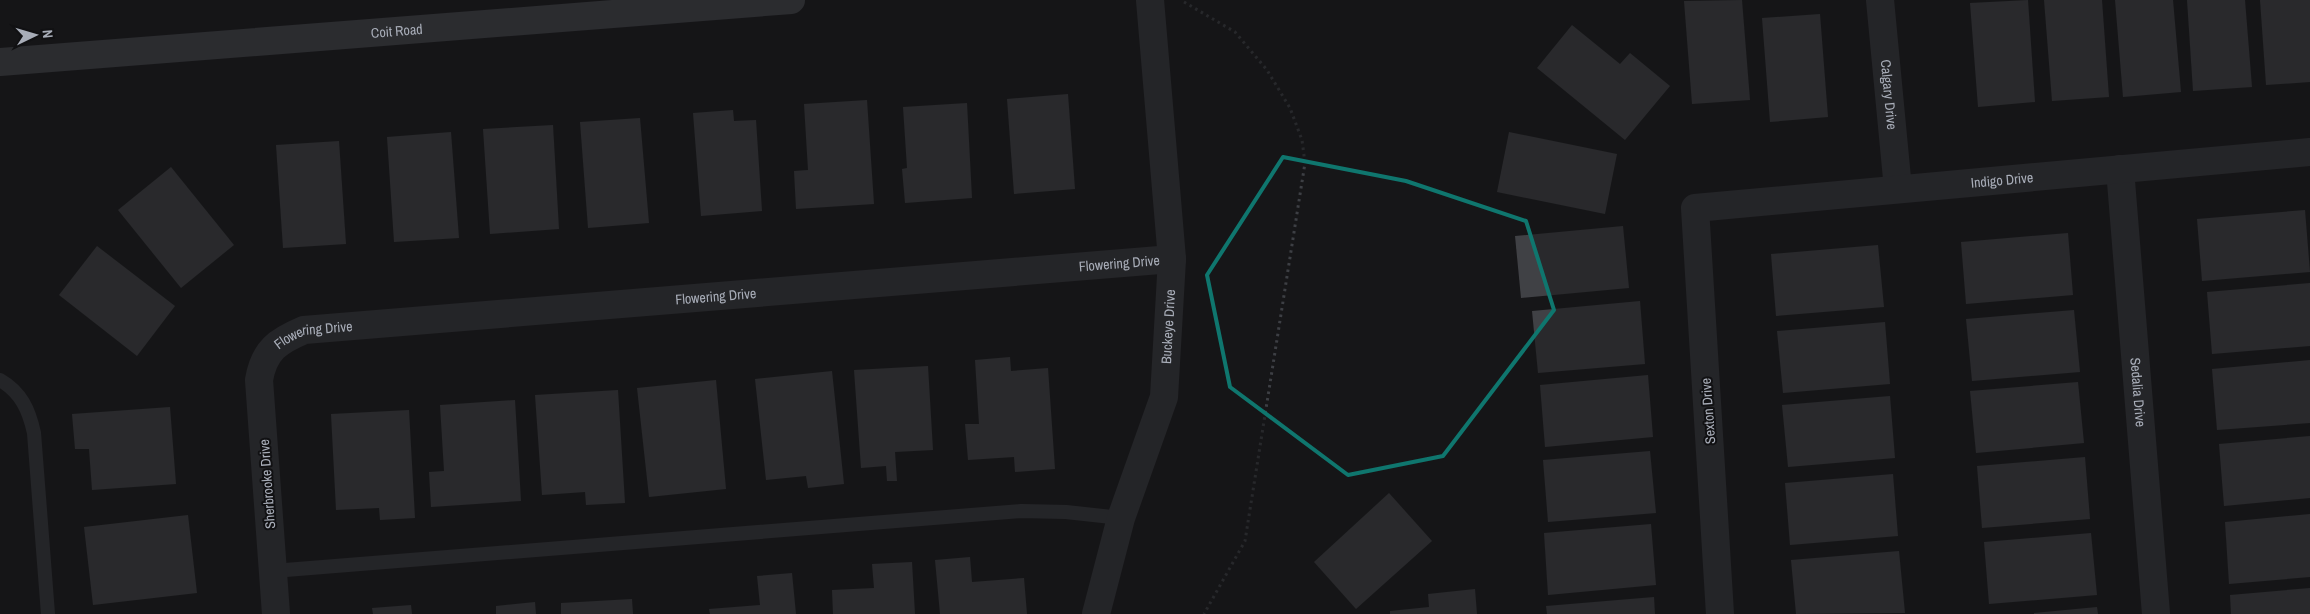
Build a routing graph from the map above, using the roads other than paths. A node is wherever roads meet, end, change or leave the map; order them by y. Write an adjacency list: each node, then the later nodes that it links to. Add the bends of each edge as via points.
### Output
1 (792, 0): 4 (main road, Coit Road)
2 (1150, 0): 9 (street, Buckeye Drive)
3 (1880, 0): 7 (street, Calgary Drive)
4 (0, 62)
5 (2310, 152): 6 (street, Indigo Drive)
6 (2120, 169): 7 (street, Indigo Drive); 18 (street, Sedalia Drive)
7 (1898, 189): 8 (street, Indigo Drive)
8 (1695, 208): 17 (street, Sexton Drive)
9 (1172, 259): 10 (street, Flowering Drive, via 304,330 283,339); 12 (street, Buckeye Drive, via 1164,397)
10 (267, 355): 13 (street, Sherbrooke Drive, via 261,365 259,380)
11 (0, 380): 14 (lane, via 12,387 30,415 37,461)
12 (1121, 518): 13 (lane, via 1021,511); 16 (street, Buckeye Drive)
13 (273, 571): 15 (street, Sherbrooke Drive)
14 (48, 614)
15 (276, 614)
16 (1096, 614)
17 (1720, 614)
18 (2156, 614)

